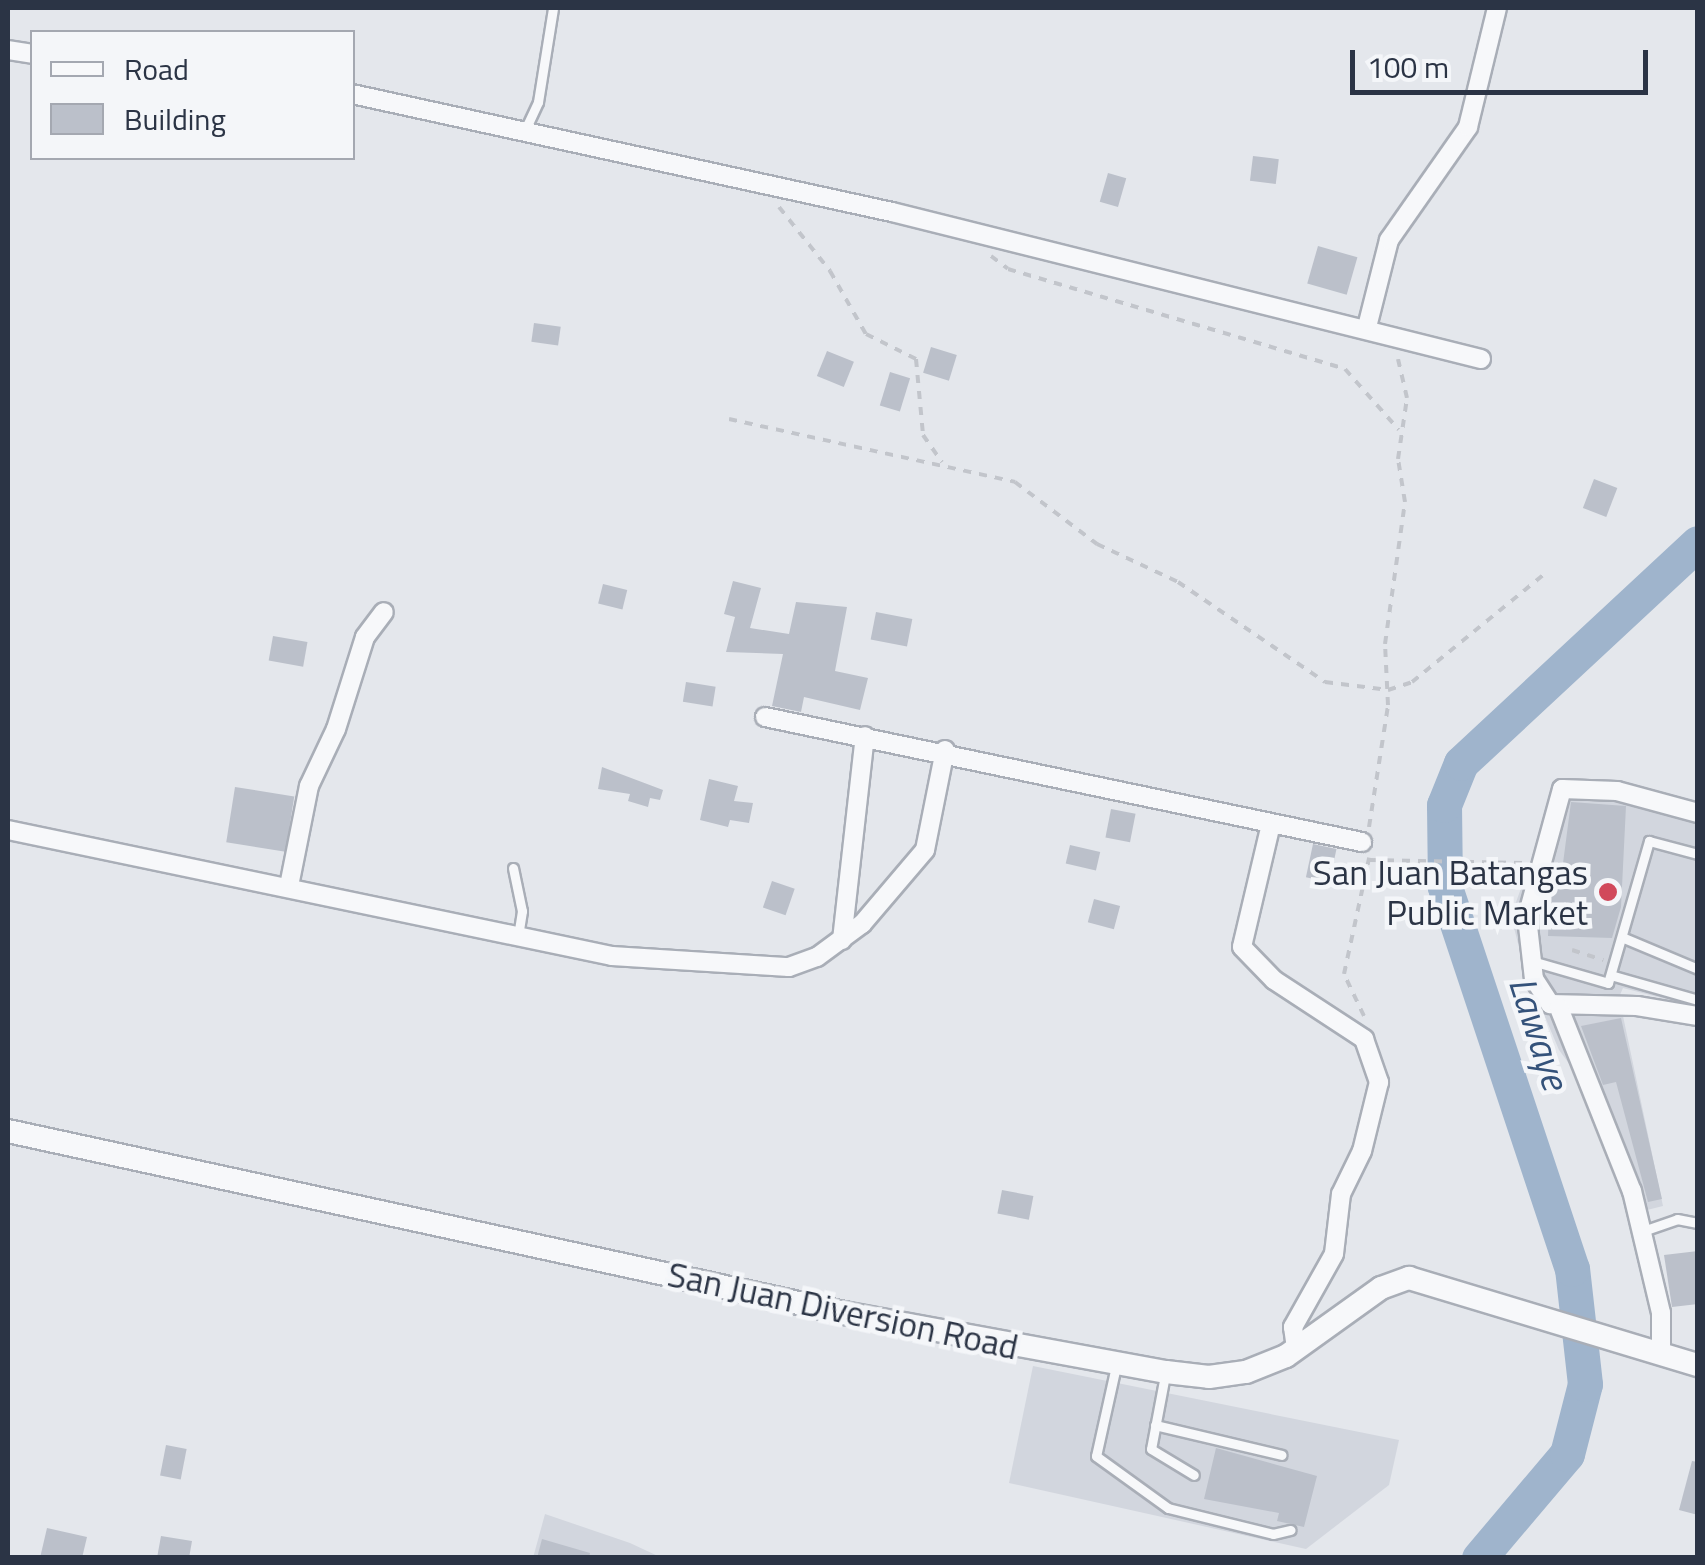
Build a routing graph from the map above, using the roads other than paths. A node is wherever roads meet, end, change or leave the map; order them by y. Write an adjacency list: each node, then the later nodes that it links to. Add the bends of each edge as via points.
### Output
1 (553, 8): 4 (lane, via 538,102)
2 (1497, 8): 5 (street, via 1468,126 1389,240)
3 (355, 95): 4 (street)
4 (523, 134): 5 (street)
5 (1368, 327): 6 (street)
6 (1480, 358)
7 (384, 612): 17 (street, via 365,637 336,729 309,786)
8 (765, 718): 9 (street)
9 (864, 736): 10 (street); 20 (street)
10 (945, 750): 12 (street); 20 (street, via 925,850)
11 (1698, 812): 21 (street, via 1616,790 1562,789 1527,917)
12 (1271, 824): 14 (street); 30 (street, via 1242,947 1274,980 1340,1019 1377,1066 1377,1096 1341,1194 1334,1254 1293,1327)
13 (8, 830): 17 (street)
14 (1362, 842)
15 (1698, 854): 19 (lane, via 1650,841)
16 (513, 868): 18 (lane, via 522,911)
17 (289, 886): 18 (street)
18 (518, 935): 20 (street, via 612,956 789,967)
19 (1624, 938): 22 (lane); 23 (lane)
20 (842, 940)
21 (1529, 960): 23 (lane, via 1600,983); 25 (street)
22 (1698, 969)
23 (1614, 976): 24 (lane)
24 (1698, 1000)
25 (1551, 1004): 26 (street, via 1637,1006); 29 (street, via 1614,1134)
26 (1698, 1016)
27 (8, 1131): 32 (street, San Juan Diversion Road, via 824,1309)
28 (1698, 1223): 29 (lane, via 1677,1219)
29 (1643, 1231): 31 (street, via 1663,1326)
30 (1296, 1349): 31 (street, San Juan Diversion Road, via 1396,1280 1423,1281); 34 (street, San Juan Diversion Road, via 1246,1372)
31 (1657, 1353): 33 (street, San Juan Diversion Road)
32 (1116, 1364): 34 (street, San Juan Diversion Road); 38 (lane, via 1096,1456 1168,1508 1273,1534)
33 (1698, 1365)
34 (1166, 1372): 35 (lane)
35 (1156, 1425): 36 (lane); 37 (lane, via 1151,1449)
36 (1282, 1455)
37 (1194, 1475)
38 (1291, 1530)

